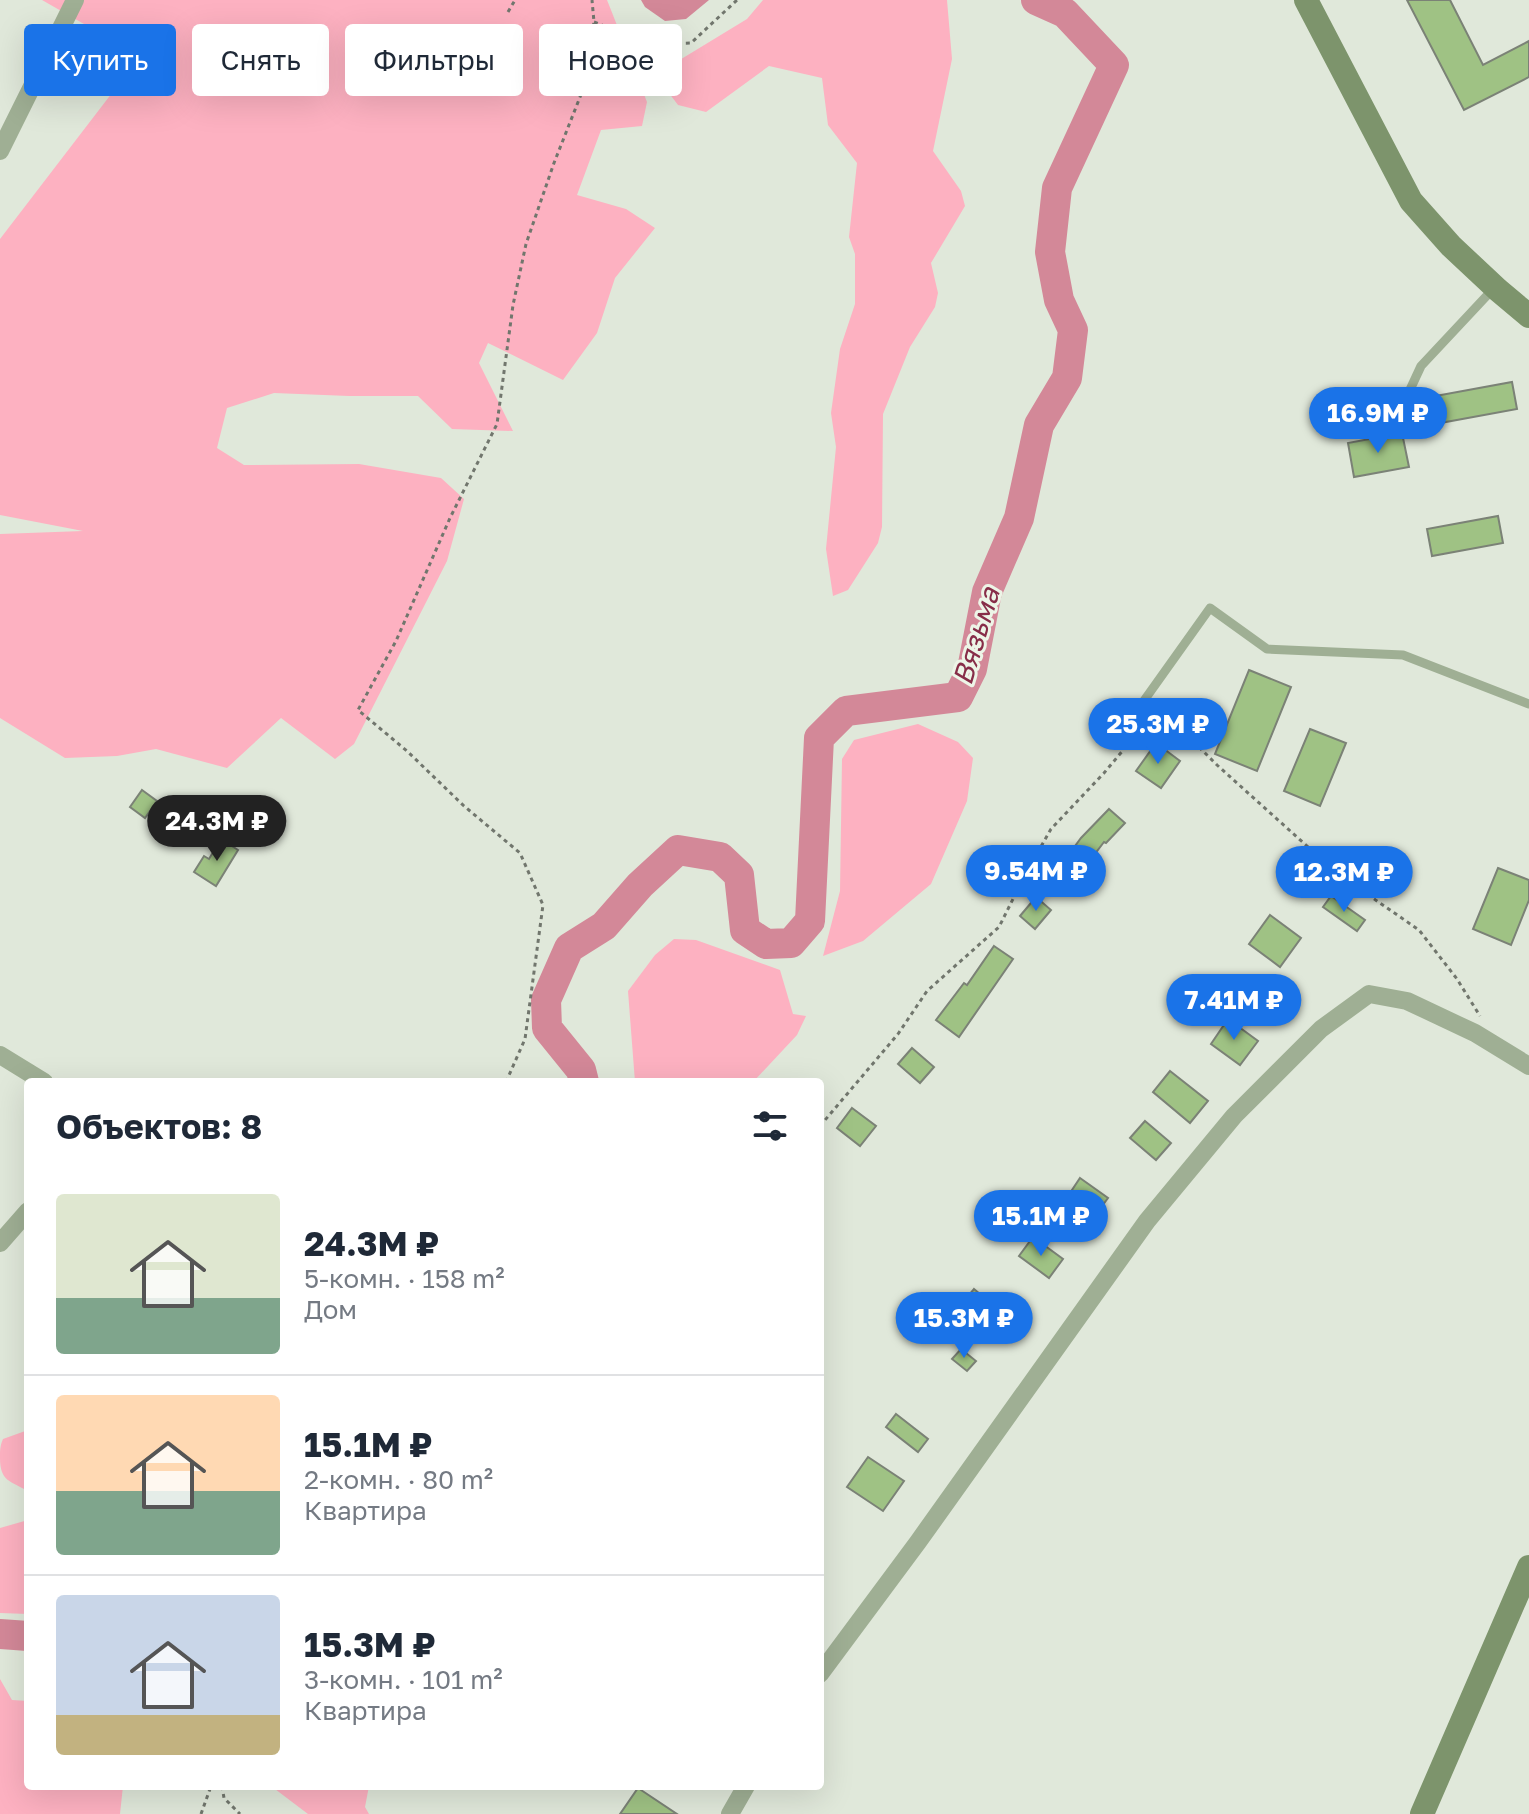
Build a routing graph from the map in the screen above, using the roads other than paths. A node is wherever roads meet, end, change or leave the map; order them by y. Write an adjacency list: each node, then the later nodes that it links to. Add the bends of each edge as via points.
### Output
1 (75, 0): 3 (street)
2 (1306, 0): 4 (street, via 1411,201)
3 (0, 151)
4 (1494, 287): 5 (street); 6 (lane, via 1421,366)
5 (1529, 316)
6 (1395, 422)
7 (1529, 704): 8 (lane, via 1403,655 1267,649 1210,608)
8 (1133, 716)
9 (0, 1055): 11 (street)
10 (1529, 1066): 15 (street, via 1407,1001 1369,994 1321,1029 1234,1116 1147,1221)
11 (37, 1078)
12 (24, 1216): 13 (street)
13 (0, 1243)
14 (1529, 1567): 18 (street)
15 (824, 1669)
16 (744, 1790): 17 (street)
17 (730, 1814)
18 (1422, 1814)

